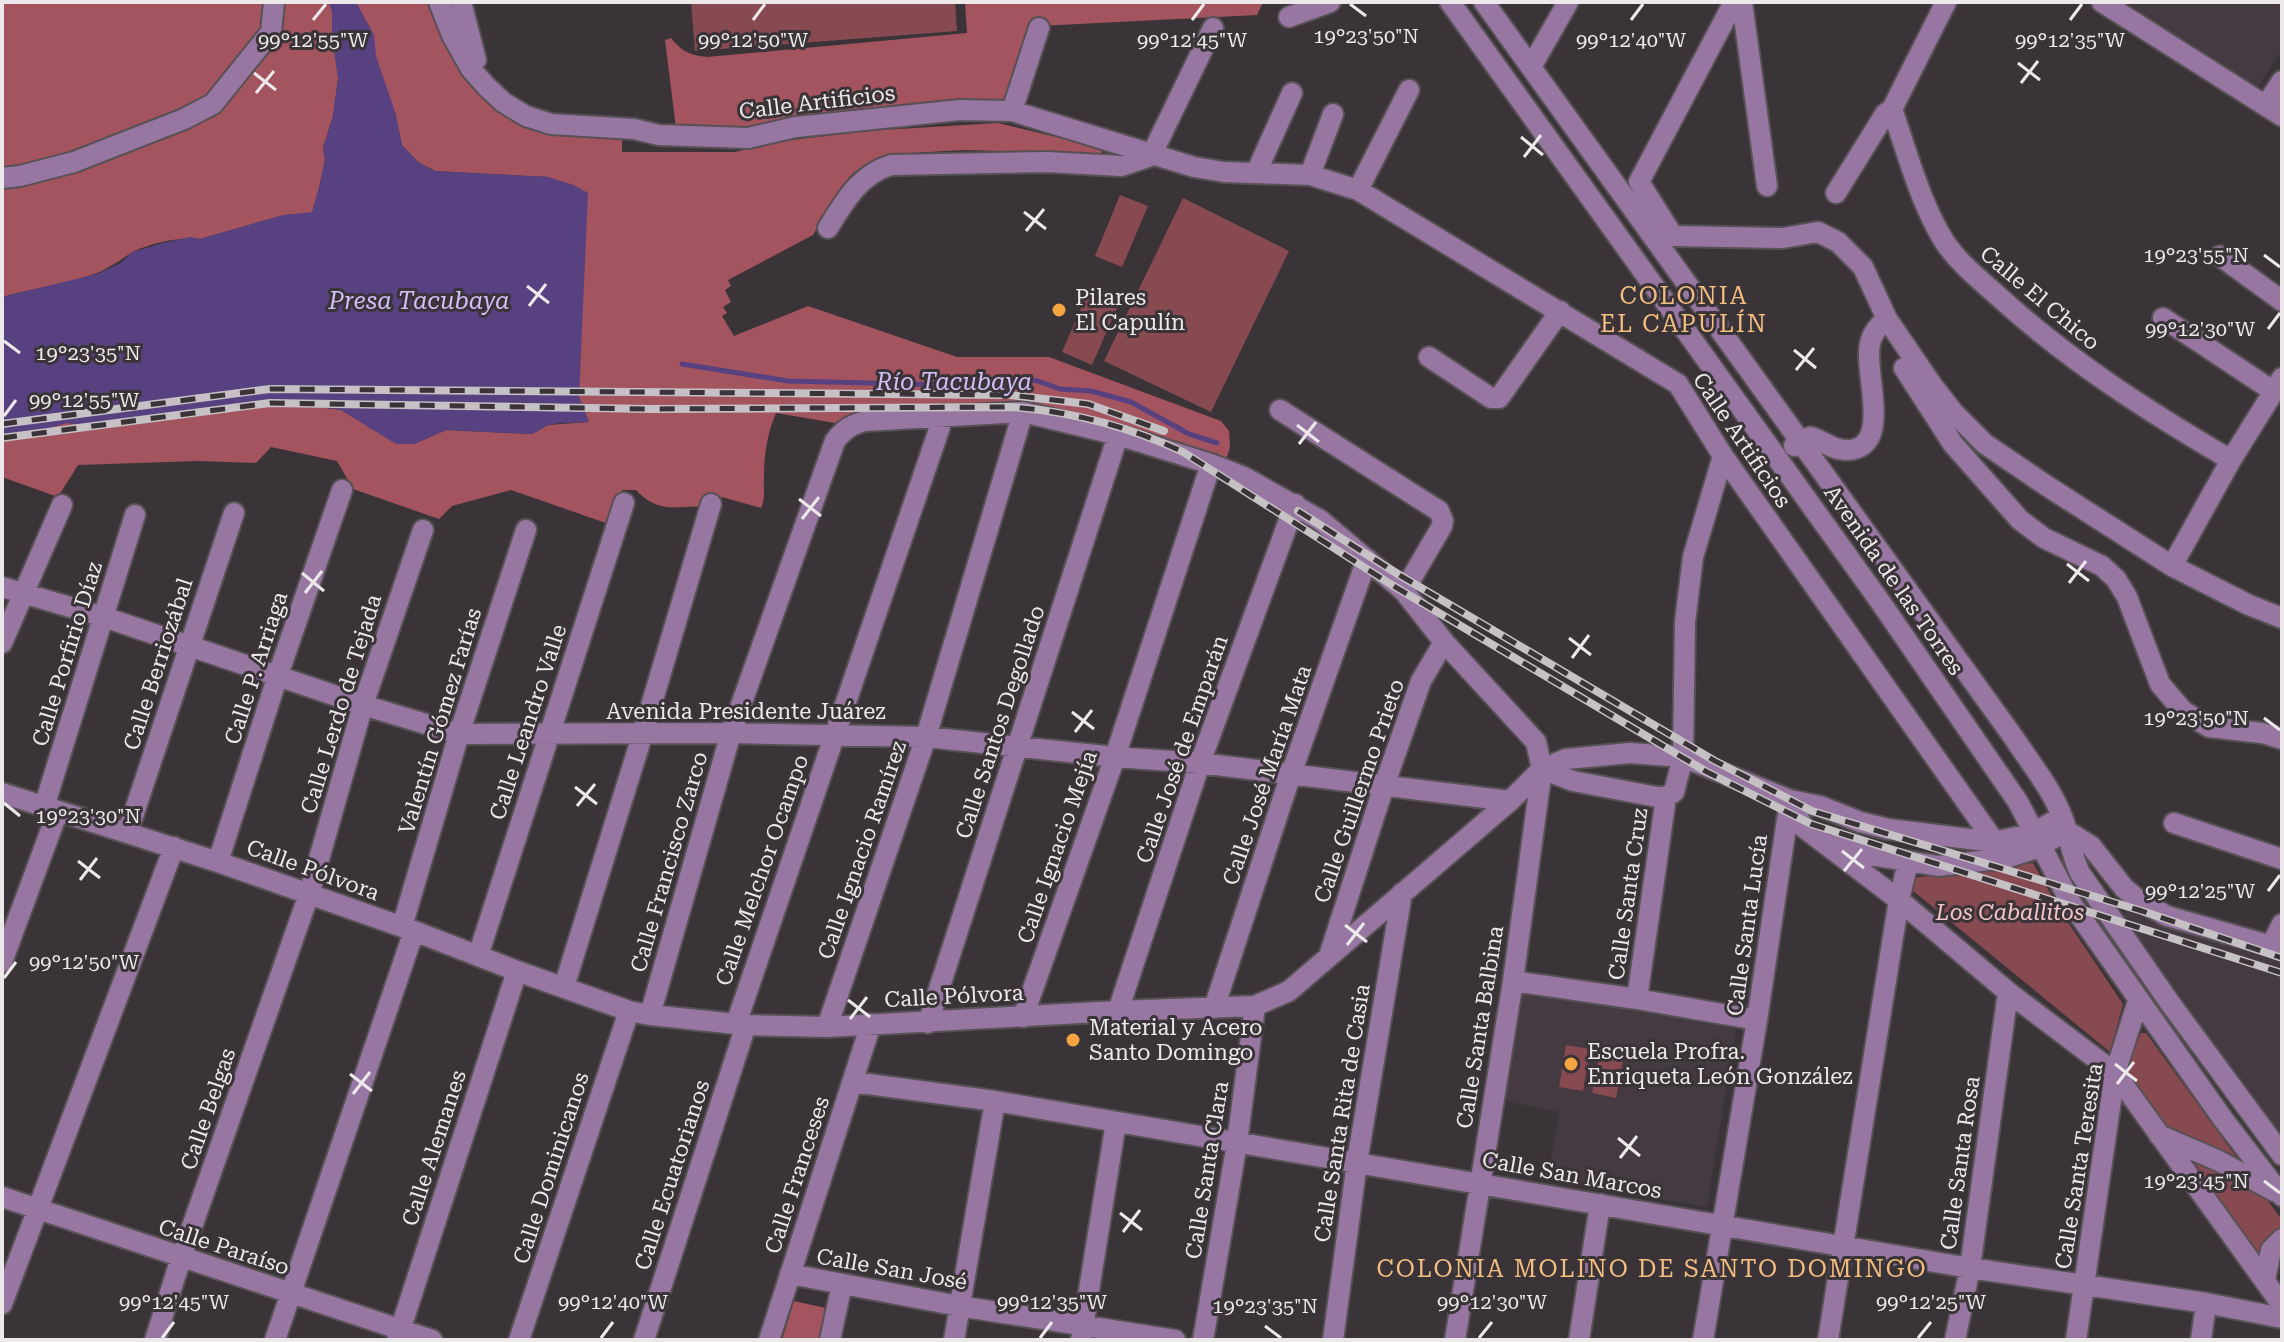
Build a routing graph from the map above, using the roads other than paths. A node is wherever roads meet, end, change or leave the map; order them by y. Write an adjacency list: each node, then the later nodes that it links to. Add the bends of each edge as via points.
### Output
1 (274, 2): 28 (street, via 271,32 213,104 74,162)
2 (439, 2): 18 (street, Calle Artificios, via 471,69)
3 (461, 2): 18 (street)
4 (1330, 2): 12 (street)
5 (1450, 2): 13 (street, Avenida de las Torres)
6 (1568, 2): 16 (street)
7 (1734, 2): 37 (street, via 1639,182 1673,236 1783,238 1818,232 1838,242 1859,261)
8 (1742, 2): 29 (street)
9 (1946, 2): 21 (street)
10 (2102, 2): 22 (street)
11 (1487, 6): 13 (street); 16 (street, Avenida de las Torres)
12 (1289, 17)
13 (1465, 24): 46 (street, Avenida de las Torres)
14 (1039, 28): 23 (street)
15 (1213, 28): 25 (street)
16 (1531, 67): 44 (street, Avenida de las Torres)
17 (2282, 81): 22 (street)
18 (486, 86): 23 (street, Calle Artificios, via 526,116 551,124 659,135 748,138 796,127 960,110)
19 (1409, 90): 30 (street)
20 (1292, 93): 26 (street)
21 (1892, 109): 31 (street); 47 (street, Calle El Chico, via 1936,225 1958,260 2096,376)
22 (2274, 110)
23 (1012, 111): 25 (street, Calle Artificios)
24 (1333, 114): 27 (street)
25 (1151, 156): 26 (street, Calle Artificios); 32 (street, Calle Artificios, via 1121,166 891,165 861,181)
26 (1256, 173): 27 (street, Calle Artificios)
27 (1310, 175): 30 (street, Calle Artificios)
28 (2, 178)
29 (1767, 186)
30 (1358, 190): 35 (street, Calle Artificios)
31 (1836, 193)
32 (828, 228)
33 (2220, 256): 34 (street)
34 (2282, 301)
35 (1560, 311): 38 (street, via 1499,398 1491,398); 45 (street, Calle Artificios, via 1678,384)
36 (2163, 318): 39 (street)
37 (1882, 323): 44 (street, via 1869,352 1874,421 1870,437 1845,450 1815,438); 59 (street, via 1985,444); 75 (street, via 1953,444 2020,520 2116,579 2160,684 2183,711 2209,727)
38 (1429, 357)
39 (2278, 385): 47 (street)
40 (1280, 410): 61 (street, via 1439,511 1442,526)
41 (1023, 412): 42 (street); 43 (street); 74 (street, Calle Ignacio Ramírez)
42 (944, 415): 70 (street, Calle Francisco Zarco, via 852,424 835,441); 73 (street, Calle Melchor Ocampo)
43 (1118, 435): 48 (street); 76 (street, Calle Santos Degollado)
44 (1801, 442): 46 (street); 88 (street, Avenida de las Torres, via 2014,738)
45 (1723, 456): 78 (street, via 1693,557 1685,622); 94 (street, Calle Artificios)
46 (1779, 457): 92 (street, Avenida de las Torres, via 2018,802)
47 (2231, 460): 59 (street)
48 (1211, 464): 52 (street); 77 (street, Calle Ignacio Mejía)
49 (342, 490): 67 (street, Calle P. Arriaga)
50 (624, 503): 72 (street, Calle Leandro Valle)
51 (711, 504): 69 (street)
52 (1295, 504): 58 (street); 79 (street, Calle José de Emparán)
53 (62, 505): 60 (street)
54 (234, 513): 66 (street, Calle Berriozábal)
55 (135, 515): 62 (street, Calle Porfirio Díaz)
56 (423, 530): 68 (street, Calle Lerdo de Tejada)
57 (526, 530): 71 (street, Valentín Gómez Farías)
58 (1367, 559): 61 (street); 81 (street, Calle José María Mata)
59 (2172, 566): 63 (street)
60 (12, 591): 62 (street, Avenida Presidente Juárez); 65 (street)
61 (1404, 591): 64 (street)
62 (104, 617): 66 (street, Avenida Presidente Juárez); 87 (street, Calle Porfirio Díaz)
63 (2282, 618)
64 (1444, 642): 80 (street, via 1536,742); 82 (street, Calle Guillermo Prieto, via 1421,681)
65 (2, 643)
66 (190, 647): 67 (street, Avenida Presidente Juárez); 90 (street, Calle Berriozábal)
67 (278, 675): 68 (street, Avenida Presidente Juárez); 96 (street, Calle P. Arriaga)
68 (363, 705): 71 (street, Avenida Presidente Juárez); 99 (street, Calle Lerdo de Tejada)
69 (643, 733): 70 (street, Avenida Presidente Juárez); 72 (street, Avenida Presidente Juárez); 109 (street)
70 (731, 733): 73 (street, Avenida Presidente Juárez); 117 (street, Calle Francisco Zarco)
71 (459, 734): 72 (street, Avenida Presidente Juárez); 102 (street, Valentín Gómez Farías)
72 (549, 734): 104 (street, Calle Leandro Valle)
73 (833, 734): 74 (street, Avenida Presidente Juárez); 121 (street, Calle Melchor Ocampo)
74 (926, 737): 76 (street, Avenida Presidente Juárez); 123 (street, Calle Ignacio Ramírez)
75 (2282, 739)
76 (1018, 747): 77 (street, Avenida Presidente Juárez); 120 (street, Calle Santos Degollado)
77 (1115, 757): 79 (street, Avenida Presidente Juárez); 118 (street, Calle Ignacio Mejía)
78 (1683, 757): 80 (street, via 1592,755); 84 (street, via 1674,792); 85 (street)
79 (1200, 763): 81 (street, Avenida Presidente Juárez); 116 (street, Calle José de Emparán)
80 (1542, 769): 84 (street, via 1573,781); 86 (street, Calle Pólvora); 108 (street, Calle Santa Balbina)
81 (1291, 774): 82 (street, Avenida Presidente Juárez); 114 (street, Calle José María Mata)
82 (1384, 786): 86 (street, Avenida Presidente Juárez); 105 (street, Calle Guillermo Prieto)
83 (2, 793): 87 (street, Calle Pólvora)
84 (1666, 797): 111 (street, Calle Santa Cruz)
85 (1790, 800): 91 (street, via 1803,827); 94 (street, via 1888,829); 119 (street, Calle Santa Lucía)
86 (1510, 801): 98 (street, Calle Pólvora)
87 (51, 809): 90 (street, Calle Pólvora); 106 (street, Calle Porfirio Díaz)
88 (2065, 823): 92 (street); 103 (street, via 2124,888 2151,908); 130 (street, Avenida de las Torres, via 2080,873)
89 (2174, 823): 95 (street)
90 (128, 831): 93 (street, Calle Pólvora)
91 (1814, 835): 97 (street, via 1863,854); 100 (street)
92 (2037, 839): 94 (street); 112 (street, Avenida de las Torres, via 2071,903)
93 (174, 847): 96 (street, Calle Pólvora); 136 (street)
94 (2000, 850): 97 (street, via 1938,866)
95 (2282, 859)
96 (218, 862): 99 (street, Calle Pólvora)
97 (1908, 862): 100 (street)
98 (1402, 893): 105 (street, Calle Pólvora); 131 (street, Calle Santa Rita de Casia)
99 (309, 894): 102 (street, Calle Pólvora); 140 (street, Calle Belgas)
100 (1899, 900): 110 (street); 139 (street)
101 (2282, 924): 103 (street)
102 (408, 929): 104 (street, Calle Pólvora); 146 (street, Valentín Gómez Farías)
103 (2276, 947)
104 (478, 956): 107 (street, Calle Pólvora)
105 (1328, 959): 113 (street, Calle Pólvora, via 1289,991)
106 (2, 962)
107 (517, 971): 109 (street, Calle Pólvora); 153 (street, Calle Alemanes)
108 (1513, 981): 111 (street); 132 (street, Calle Santa Balbina)
109 (564, 987): 115 (street, Calle Pólvora)
110 (2008, 992): 124 (street); 141 (street, Calle Santa Rosa)
111 (1637, 999): 119 (street)
112 (2138, 1001): 124 (street, Calle Santa Teresita); 133 (street, Avenida de las Torres)
113 (1255, 1006): 114 (street, Calle Pólvora); 129 (street, Calle Santa Clara)
114 (1214, 1008): 116 (street, Calle Pólvora)
115 (629, 1011): 117 (street, Calle Pólvora); 157 (street, Calle Dominicanos)
116 (1118, 1011): 118 (street, Calle Pólvora)
117 (650, 1015): 121 (street, Calle Pólvora)
118 (1023, 1017): 120 (street, Calle Pólvora)
119 (1757, 1020): 137 (street, Calle Santa Lucía)
120 (928, 1023): 122 (street, Calle Pólvora)
121 (741, 1024): 123 (street, Calle Pólvora); 158 (street, Calle Ecuatorianos)
122 (871, 1024): 123 (street, Calle Pólvora); 125 (street, Calle Franceses)
123 (827, 1027)
124 (2115, 1073): 128 (street); 145 (street, Calle Santa Teresita)
125 (853, 1082): 126 (street, Calle San Marcos); 142 (street, Calle Franceses)
126 (995, 1101): 127 (street, Calle San Marcos); 150 (street)
127 (1116, 1122): 129 (street, Calle San Marcos); 152 (street)
128 (2159, 1135): 133 (street); 143 (street)
129 (1237, 1143): 131 (street, Calle San Marcos); 163 (street, Calle Santa Clara)
130 (2282, 1155)
131 (1357, 1162): 132 (street, Calle San Marcos); 164 (street, Calle Santa Rita de Casia)
132 (1480, 1184): 135 (street, Calle San Marcos); 165 (street, Calle Santa Balbina)
133 (2281, 1195)
134 (2, 1197): 136 (street, Calle Paraíso)
135 (1600, 1204): 137 (street, Calle San Marcos); 166 (street)
136 (37, 1209): 140 (street, Calle Paraíso); 148 (street)
137 (1721, 1225): 139 (street, Calle San Marcos); 167 (street, Calle Santa Lucía)
138 (2282, 1239): 143 (street, via 2271,1250)
139 (1845, 1246): 141 (street, Calle San Marcos); 168 (street)
140 (181, 1258): 146 (street, Calle Paraíso); 154 (street, Calle Belgas)
141 (1970, 1268): 145 (street, Calle San Marcos); 169 (street, Calle Santa Rosa)
142 (790, 1274): 144 (street, Calle San José); 159 (street, Calle Franceses)
143 (2265, 1280): 149 (street)
144 (842, 1284): 150 (street, Calle San José); 160 (street)
145 (2085, 1286): 147 (street, Calle San Marcos); 170 (street, Calle Santa Teresita)
146 (290, 1294): 153 (street, Calle Paraíso); 155 (street, Valentín Gómez Farías)
147 (2206, 1303): 151 (street, Calle San Marcos); 171 (street)
148 (2, 1304)
149 (2282, 1305)
150 (959, 1306): 152 (street, Calle San José); 161 (street)
151 (2282, 1318)
152 (1082, 1333): 162 (street, Calle San José)
153 (399, 1335): 156 (street, Calle Paraíso)
154 (155, 1340)
155 (275, 1340)
156 (432, 1340)
157 (519, 1340)
158 (644, 1340)
159 (769, 1340)
160 (830, 1340)
161 (954, 1340)
162 (1175, 1340)
163 (1203, 1340)
164 (1333, 1340)
165 (1455, 1340)
166 (1579, 1340)
167 (1703, 1340)
168 (1828, 1340)
169 (1955, 1340)
170 (2076, 1340)
171 (2201, 1340)

